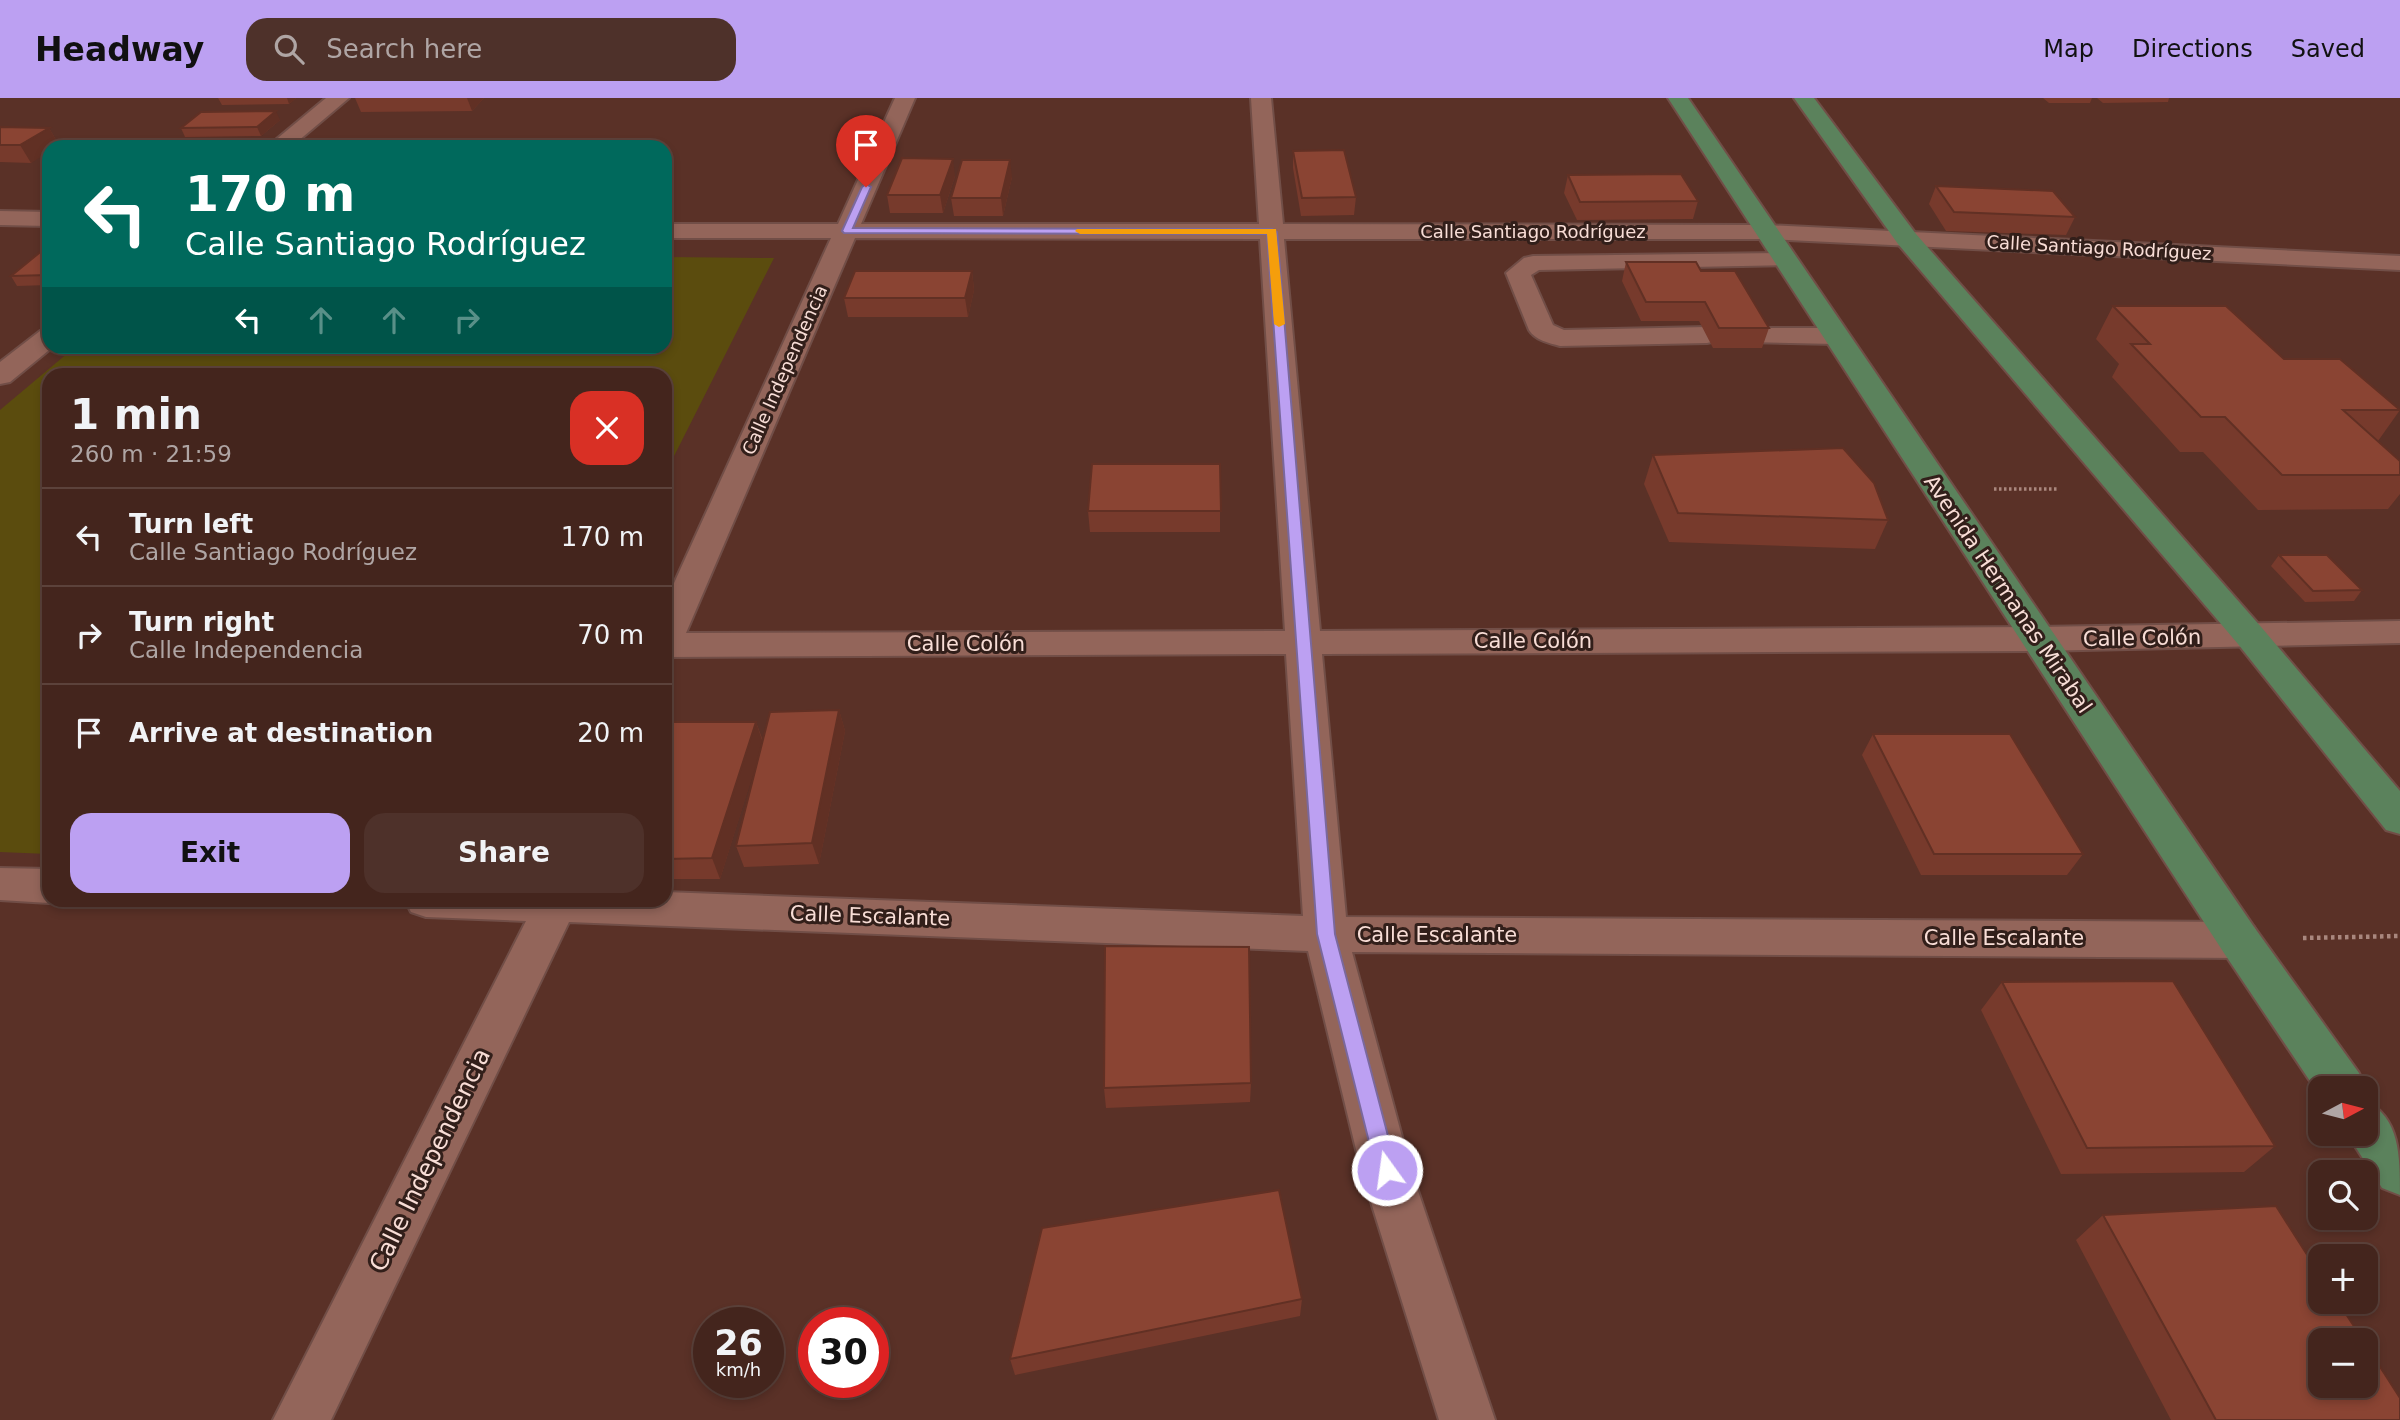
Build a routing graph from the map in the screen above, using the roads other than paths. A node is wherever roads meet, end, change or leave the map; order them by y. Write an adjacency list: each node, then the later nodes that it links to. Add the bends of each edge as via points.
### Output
1 (339, 98): 6 (street)
2 (905, 98): 10 (street, Calle Independencia)
3 (1261, 98): 11 (street)
4 (1678, 98): 12 (main road, Avenida Hermanas Mirabal)
5 (1804, 98): 13 (main road)
6 (287, 140)
7 (0, 218): 8 (street)
8 (42, 219)
9 (672, 231): 10 (street, Calle Santiago Rodríguez)
10 (847, 231): 11 (street, Calle Santiago Rodríguez); 21 (street, Calle Independencia)
11 (1272, 232): 12 (street, Calle Santiago Rodríguez); 25 (street)
12 (1766, 232): 13 (street, Calle Santiago Rodríguez); 14 (main road, Avenida Hermanas Mirabal)
13 (1907, 239): 15 (street, Calle Santiago Rodríguez); 23 (main road)
14 (1785, 260): 16 (street, via 1534,263 1518,273 1542,330 1560,338); 18 (main road, Avenida Hermanas Mirabal)
15 (2400, 262)
16 (1707, 335)
17 (1756, 336): 18 (street)
18 (1835, 336): 24 (main road, Avenida Hermanas Mirabal)
19 (42, 343): 20 (street)
20 (0, 376)
21 (672, 628)
22 (2400, 632): 23 (street, Calle Colón)
23 (2250, 636): 24 (street, Calle Colón); 27 (main road)
24 (2038, 639): 25 (street, Calle Colón); 33 (main road, Avenida Hermanas Mirabal)
25 (1304, 642): 26 (street, Calle Colón); 32 (street)
26 (672, 644)
27 (2400, 819)
28 (0, 884): 29 (street)
29 (42, 886)
30 (555, 907): 37 (street, Calle Independencia)
31 (672, 907): 32 (street, Calle Escalante)
32 (1326, 934): 33 (street, Calle Escalante); 38 (street, via 1387,1170)
33 (2239, 940): 34 (main road, Avenida Hermanas Mirabal)
34 (2334, 1076)
35 (2378, 1140): 36 (main road)
36 (2400, 1172)
37 (301, 1420)
38 (1467, 1420)

